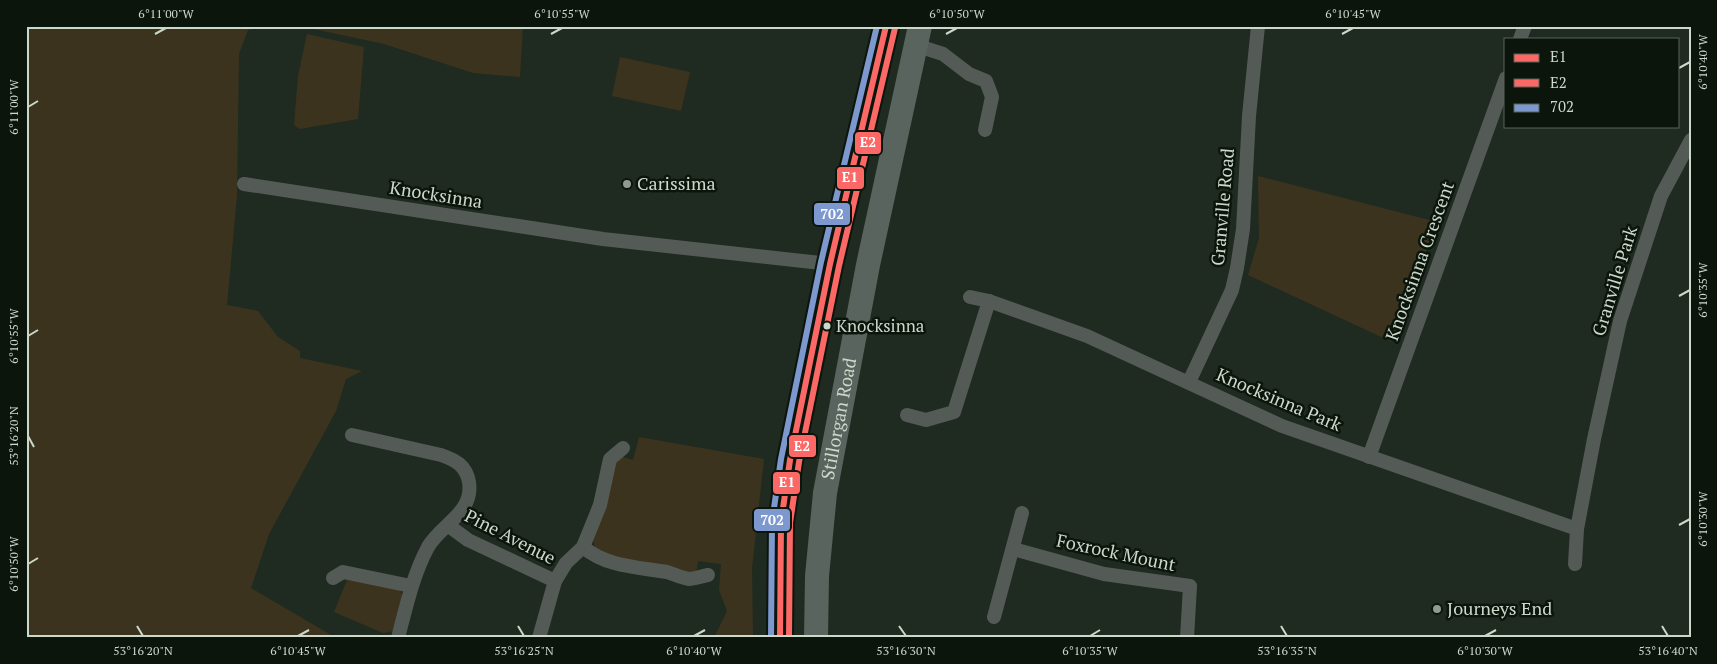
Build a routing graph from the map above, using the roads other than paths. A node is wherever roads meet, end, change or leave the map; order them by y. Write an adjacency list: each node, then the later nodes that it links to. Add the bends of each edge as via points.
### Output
1 (886, 26): 10 (highway)
2 (1258, 26): 13 (street, Granville Road, via 1243,228 1237,268 1232,290)
3 (1525, 26): 5 (street)
4 (918, 36): 7 (street, via 969,74 986,81 992,97); 32 (highway, Stillorgan Road, via 868,264 825,493 817,576)
5 (1520, 38)
6 (1504, 84): 17 (street, Knocksinna Crescent)
7 (985, 130)
8 (1691, 140): 20 (street, Granville Park, via 1662,196 1623,312)
9 (244, 184): 10 (street, Knocksinna, via 603,239)
10 (830, 264): 31 (highway, via 790,460 781,522)
11 (970, 297): 12 (street, Knocksinna Park)
12 (989, 301): 13 (street, Knocksinna Park, via 1086,336); 14 (street, via 954,412 926,420)
13 (1189, 382): 17 (street, Knocksinna Park, via 1282,426)
14 (908, 415)
15 (352, 435): 19 (street, via 441,455 462,466 468,474 470,497)
16 (623, 448): 21 (street, via 610,459 600,505)
17 (1369, 457): 20 (street, Knocksinna Park)
18 (1022, 513): 22 (street)
19 (449, 526): 26 (street, Pine Avenue, via 468,540); 27 (street, via 429,545)
20 (1577, 529): 23 (street, Granville Park)
21 (583, 547): 24 (street, via 591,554 634,568 690,579); 26 (street, Pine Avenue, via 566,563)
22 (1014, 549): 28 (street); 33 (street, Foxrock Mount, via 1104,574 1190,586)
23 (1575, 564)
24 (708, 574)
25 (333, 578): 27 (street, via 343,572)
26 (555, 581): 30 (street, Pine Avenue)
27 (411, 586): 29 (street)
28 (994, 617)
29 (398, 638)
30 (539, 638)
31 (780, 638)
32 (816, 638)
33 (1187, 638)

